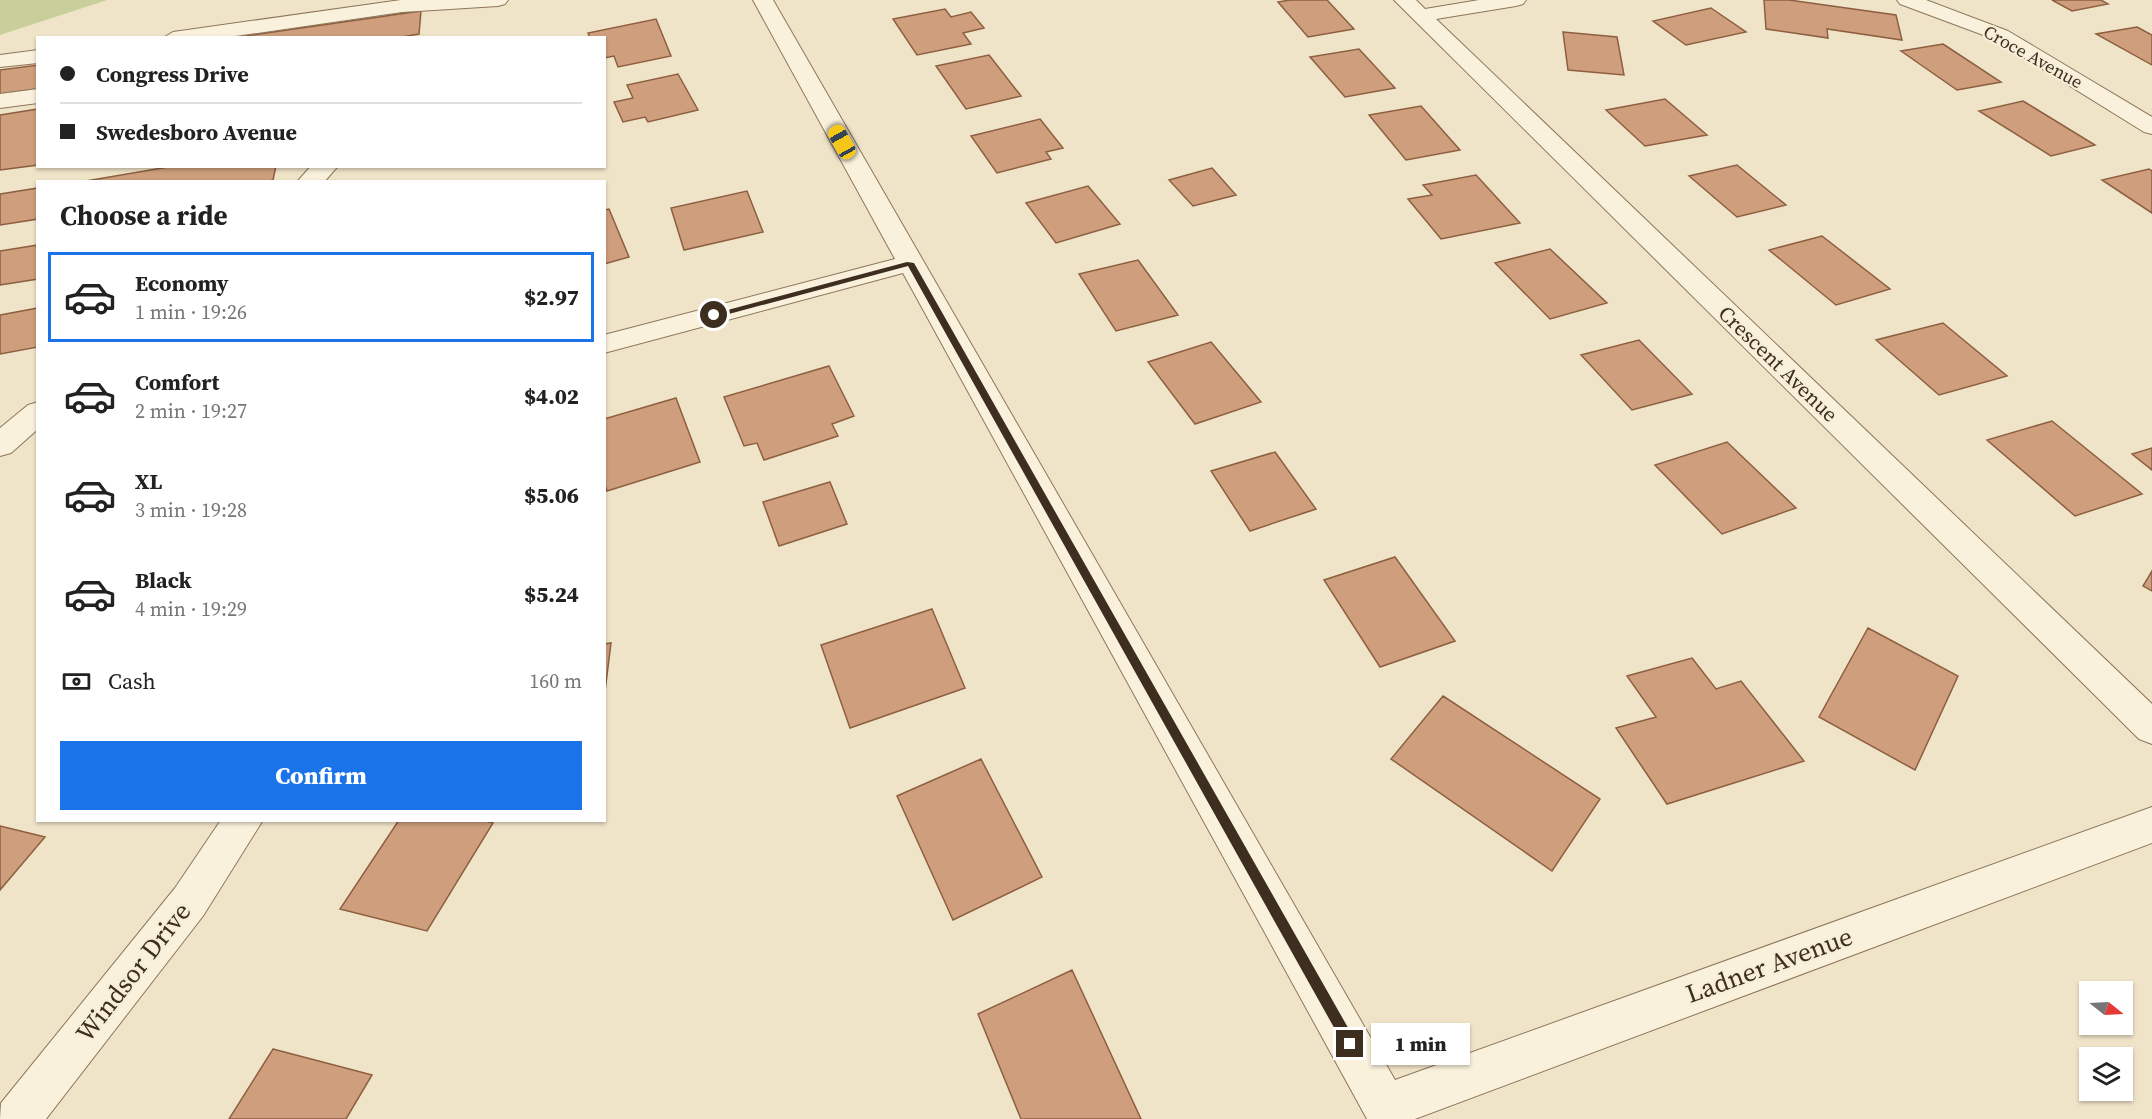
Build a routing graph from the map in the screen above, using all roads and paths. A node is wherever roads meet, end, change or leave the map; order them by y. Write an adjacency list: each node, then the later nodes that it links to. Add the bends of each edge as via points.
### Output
1 (498, 0): 6 (street, via 402,6)
2 (764, 0): 14 (street)
3 (1516, 0): 5 (street)
4 (1907, 0): 11 (street, Croce Avenue, via 2001,35)
5 (1412, 8): 18 (street, Crescent Avenue)
6 (187, 36)
7 (36, 56): 8 (street)
8 (0, 61)
9 (36, 96): 10 (street)
10 (0, 101)
11 (2152, 127)
12 (325, 168): 13 (street)
13 (311, 180)
14 (910, 263): 15 (street); 21 (street)
15 (606, 343)
16 (36, 414): 17 (street)
17 (0, 444)
18 (2152, 728)
19 (243, 822): 22 (street, Windsor Drive, via 189,902)
20 (2152, 825): 21 (street, Ladner Avenue)
21 (1389, 1112)
22 (17, 1119)

